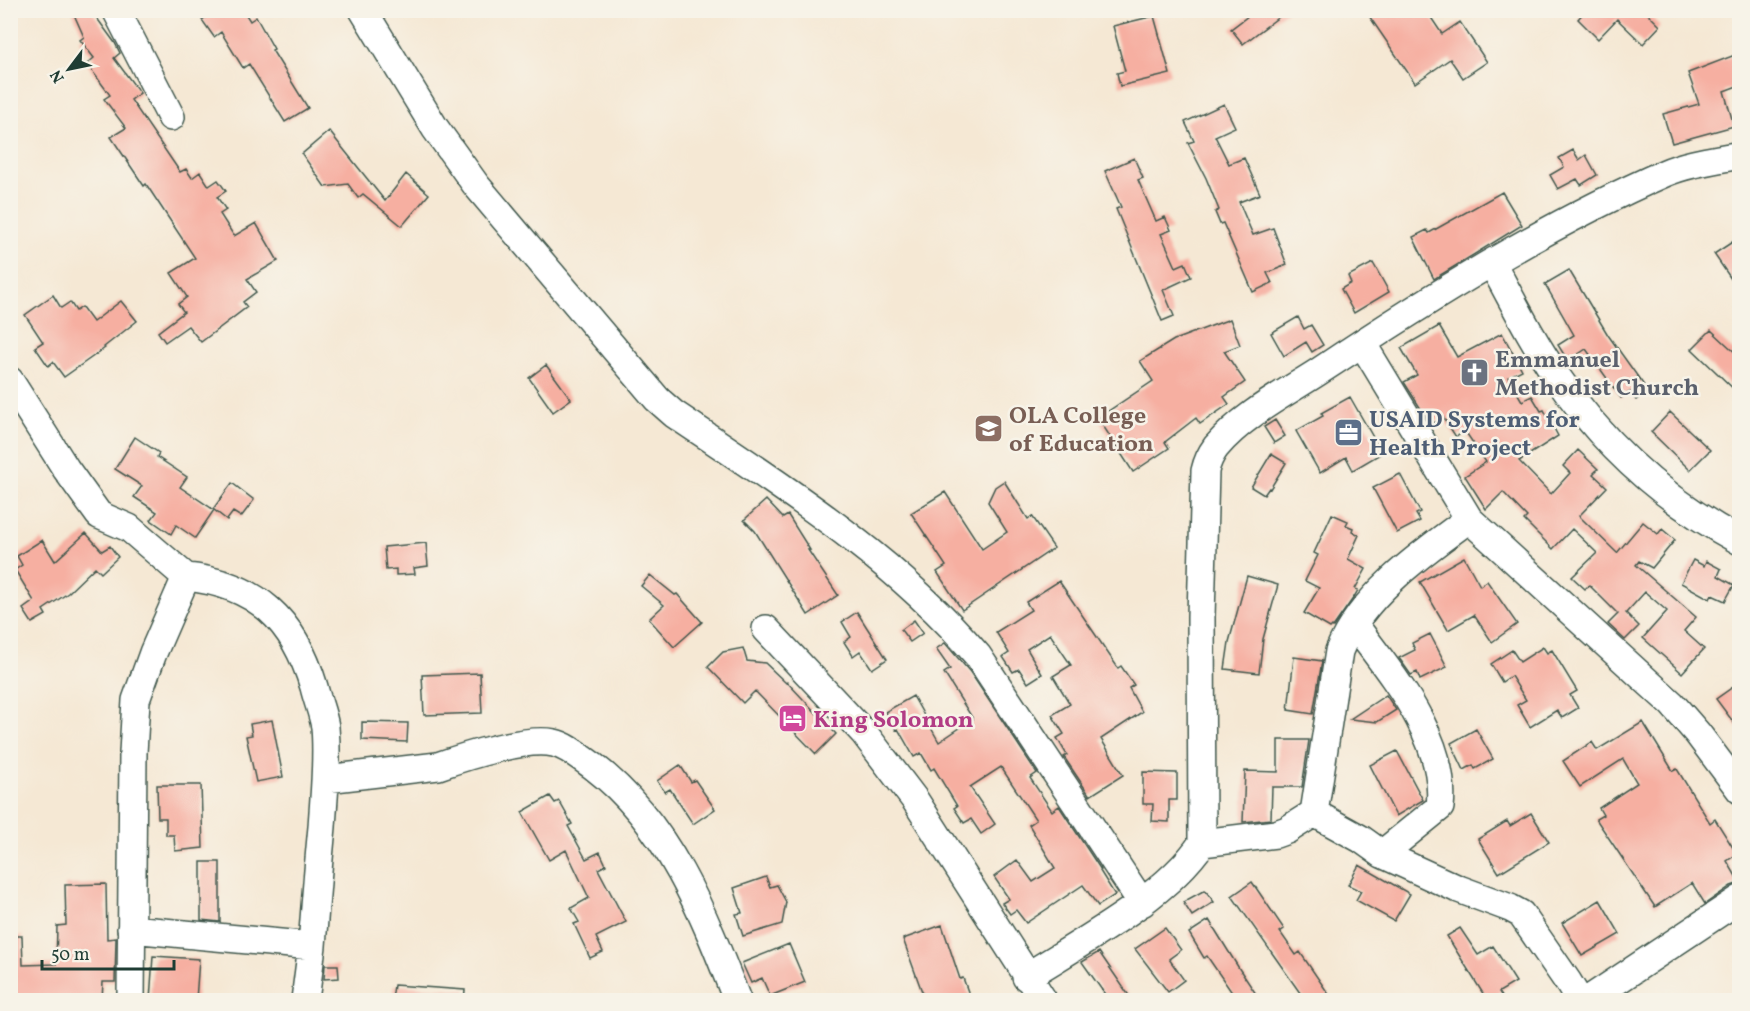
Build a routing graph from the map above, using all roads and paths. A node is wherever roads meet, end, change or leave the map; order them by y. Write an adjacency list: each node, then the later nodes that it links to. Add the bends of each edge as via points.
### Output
1 (116, 10): 3 (street)
2 (363, 10): 19 (street, via 435,128 476,185 657,399 826,517 949,622 978,656)
3 (171, 117)
4 (1740, 155): 5 (street, via 1665,173)
5 (1492, 263): 6 (street); 9 (street, via 1557,378 1585,414 1647,480 1710,525)
6 (1362, 343): 8 (street); 16 (street, via 1253,415 1208,458 1204,471 1201,617)
7 (10, 381): 10 (street, via 99,515 129,528)
8 (1469, 519): 11 (street, via 1420,555); 14 (street, via 1672,704)
9 (1740, 541)
10 (186, 577): 13 (street, via 230,586 265,604 286,625 306,661 324,725); 20 (street, via 136,700)
11 (1354, 624): 15 (street, via 1339,651); 17 (street, via 1421,724 1438,772 1441,794 1440,807)
12 (766, 629): 22 (street, via 864,734 915,800)
13 (326, 779): 21 (street); 25 (street, via 438,766 537,741 556,743 572,751 607,777 659,836 681,871)
14 (1740, 790)
15 (1314, 813): 16 (street, via 1276,834); 17 (street)
16 (1202, 843): 19 (street, via 1193,857)
17 (1382, 854): 27 (street, via 1521,914)
18 (1740, 899): 28 (street)
19 (1142, 903): 22 (street)
20 (131, 929): 21 (street); 23 (street)
21 (312, 946): 24 (street)
22 (1026, 977): 26 (street)
23 (131, 1000)
24 (305, 1000)
25 (737, 1000)
26 (1042, 1000)
27 (1579, 1000)
28 (1588, 1000)

